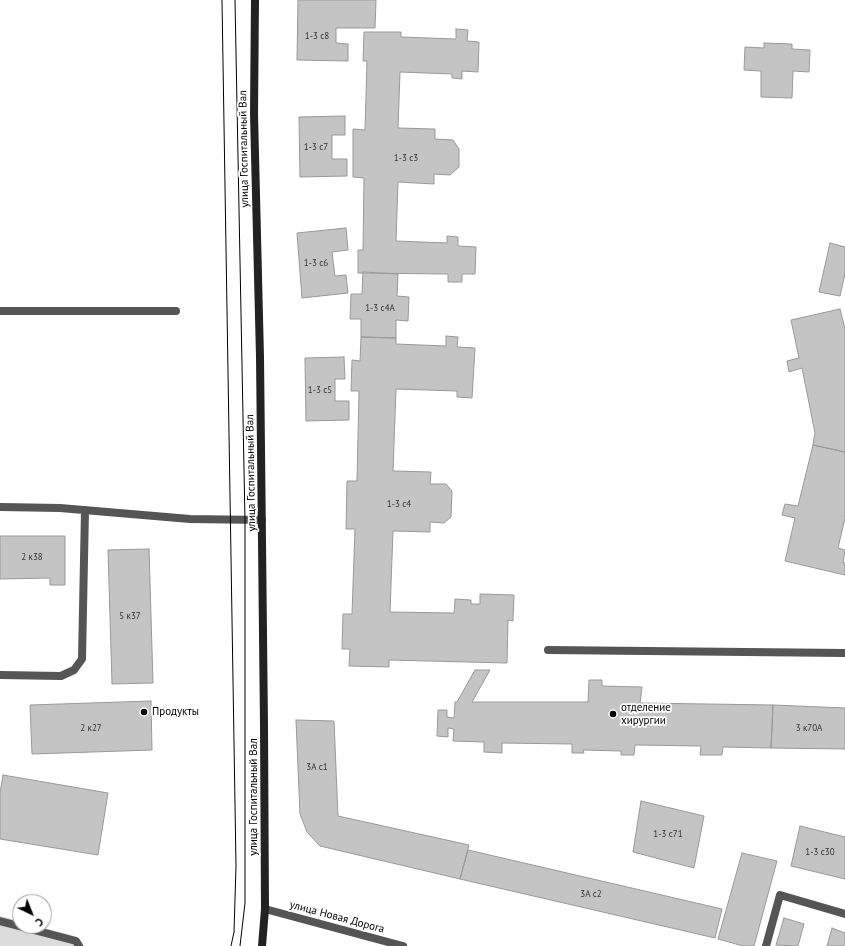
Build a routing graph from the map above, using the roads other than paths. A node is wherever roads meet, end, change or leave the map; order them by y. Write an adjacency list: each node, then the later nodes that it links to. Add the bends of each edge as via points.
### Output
1 (255, 0): 6 (main road, улица Госпитальный Вал, via 254,114)
2 (0, 311): 3 (street)
3 (176, 311)
4 (0, 507): 5 (street)
5 (85, 510): 6 (street, via 190,519); 9 (street, via 82,659 74,670 61,676)
6 (262, 520): 10 (main road, улица Госпитальный Вал)
7 (548, 650): 8 (street)
8 (845, 653)
9 (0, 675)
10 (265, 909): 14 (main road, улица Госпитальный Вал); 15 (street, улица Новая Дорога)
11 (845, 914): 16 (street, via 780,895)
12 (0, 921): 13 (street, via 76,941)
13 (79, 946)
14 (262, 946)
15 (403, 946)
16 (766, 946)

